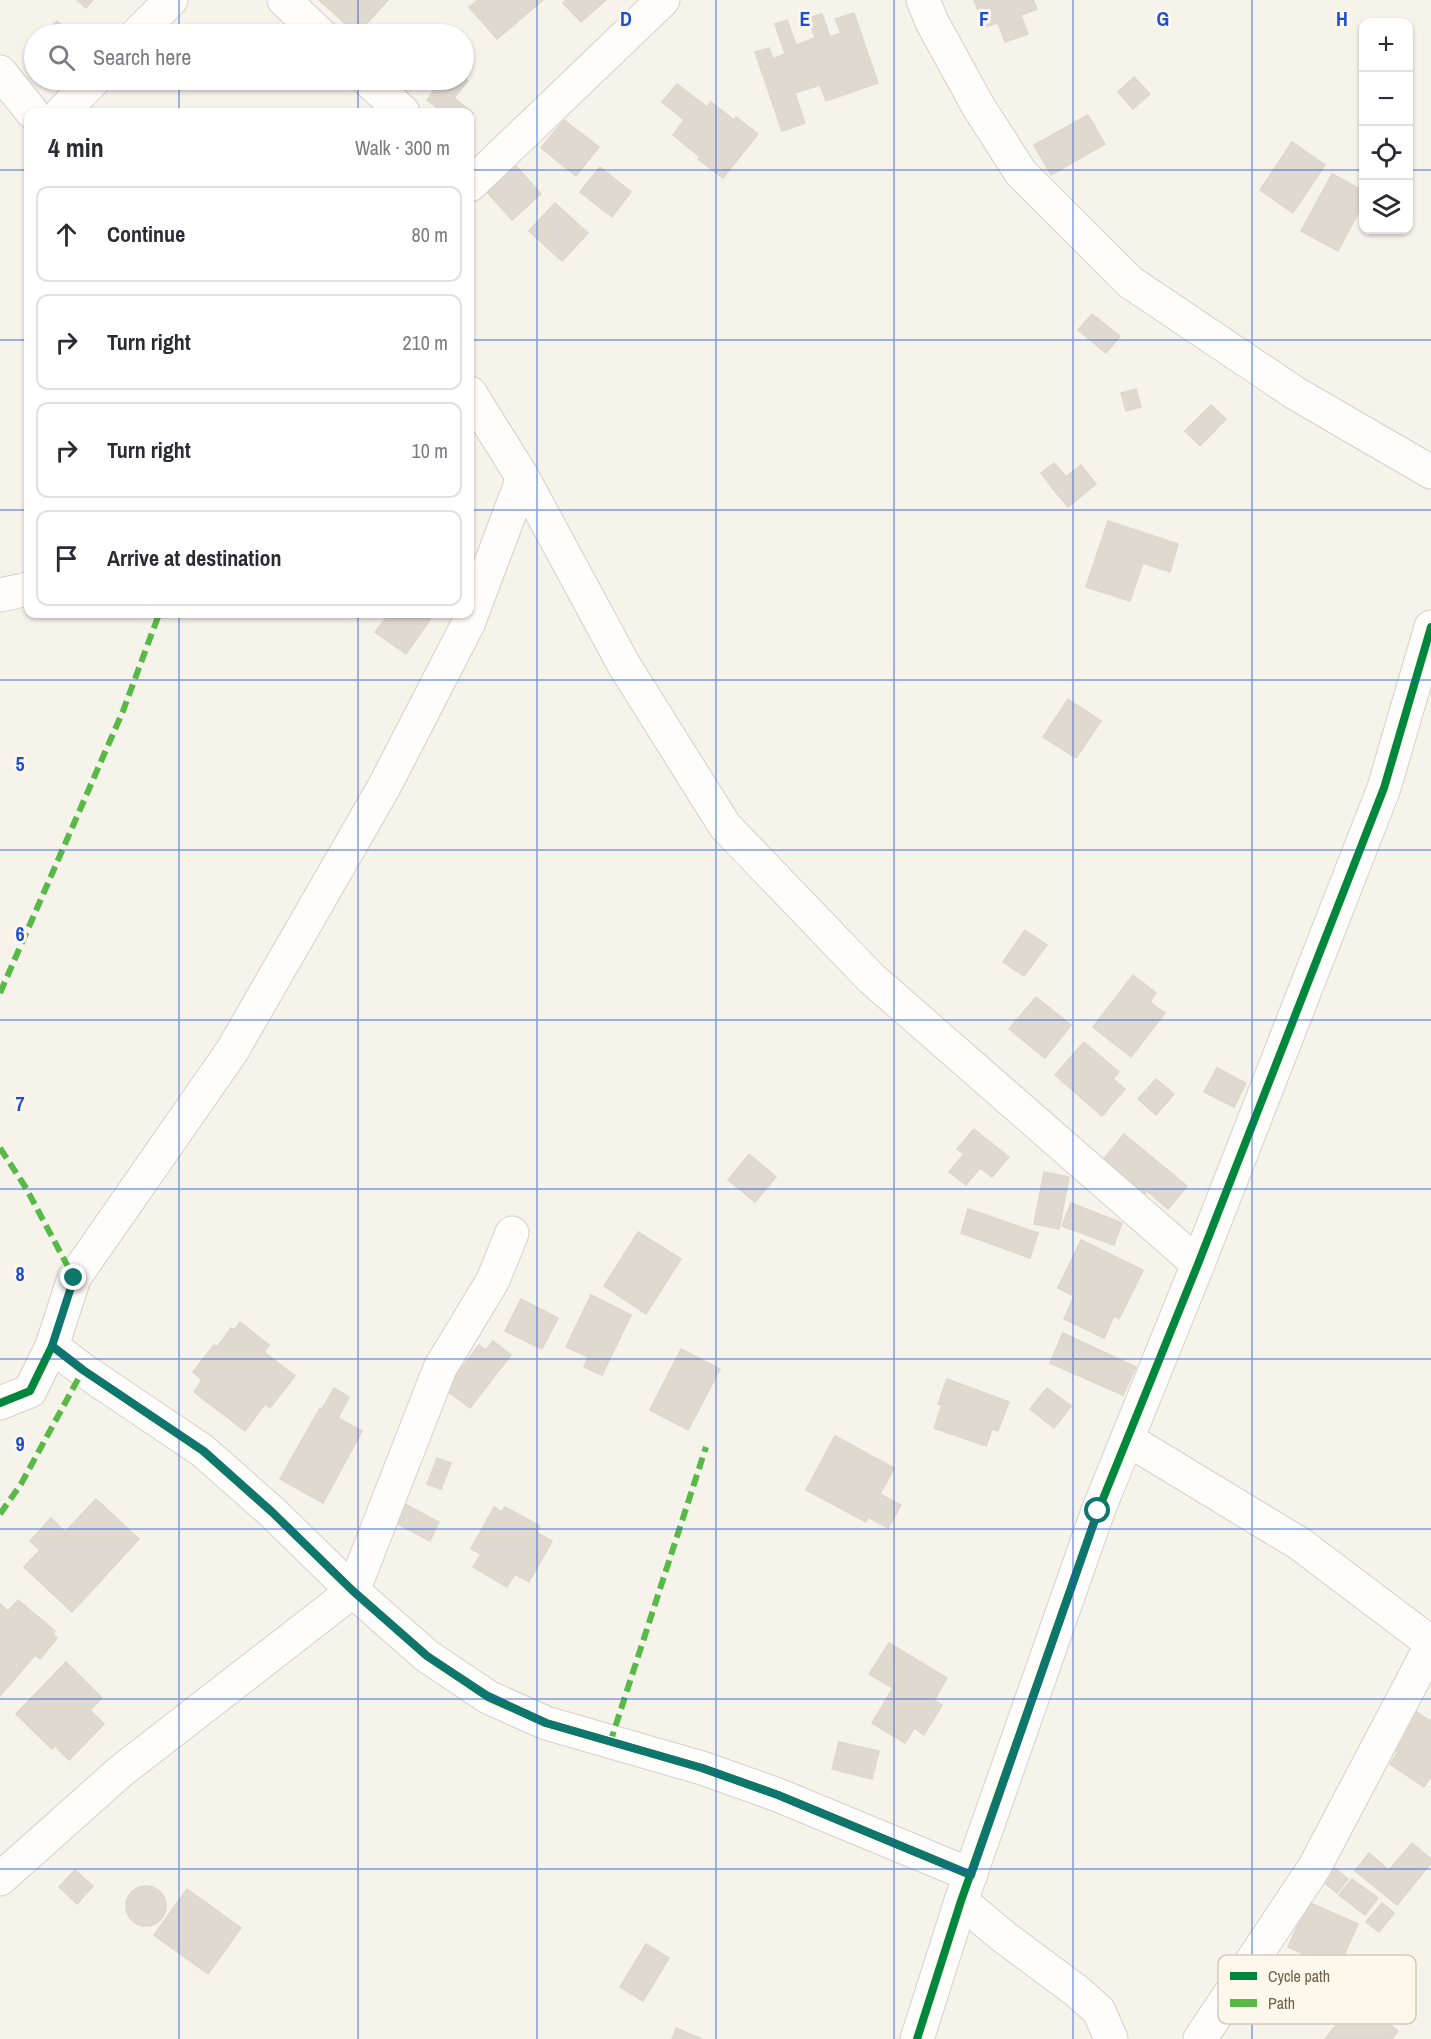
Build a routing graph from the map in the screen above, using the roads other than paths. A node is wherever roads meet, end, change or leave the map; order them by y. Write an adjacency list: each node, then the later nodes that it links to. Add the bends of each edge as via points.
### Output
1 (171, 0): 5 (street)
2 (284, 0): 6 (street)
3 (663, 0): 13 (street)
4 (923, 0): 15 (street, via 978,106 1021,173 1130,282 1295,393)
5 (147, 24)
6 (309, 24)
7 (0, 72): 10 (street)
8 (84, 90): 11 (street)
9 (379, 90): 12 (street)
10 (29, 108)
11 (66, 108)
12 (399, 108)
13 (474, 176)
14 (474, 399): 16 (street)
15 (1431, 472)
16 (524, 478): 19 (street); 23 (street, via 624,665 725,826 871,978)
17 (24, 589): 18 (street)
18 (0, 595)
19 (474, 608)
20 (470, 618): 24 (street, via 384,787 232,1051 74,1278)
21 (1431, 627): 23 (street, via 1384,788)
22 (512, 1233): 27 (street, via 493,1280 440,1368)
23 (1198, 1264): 26 (street)
24 (52, 1346): 25 (street, via 30,1391); 27 (street, via 204,1451)
25 (0, 1403)
26 (1127, 1439): 28 (street, via 1300,1544); 30 (street)
27 (353, 1591): 29 (street, via 121,1771); 30 (street, via 427,1656 488,1696 546,1723 702,1768 778,1795)
28 (1431, 1644): 31 (street, via 1314,1868)
29 (0, 1879)
30 (966, 1888): 33 (street); 34 (street, via 1004,1937 1099,2011)
31 (1256, 1955)
32 (1218, 2012): 35 (street)
33 (917, 2039)
34 (1111, 2039)
35 (1200, 2039)

